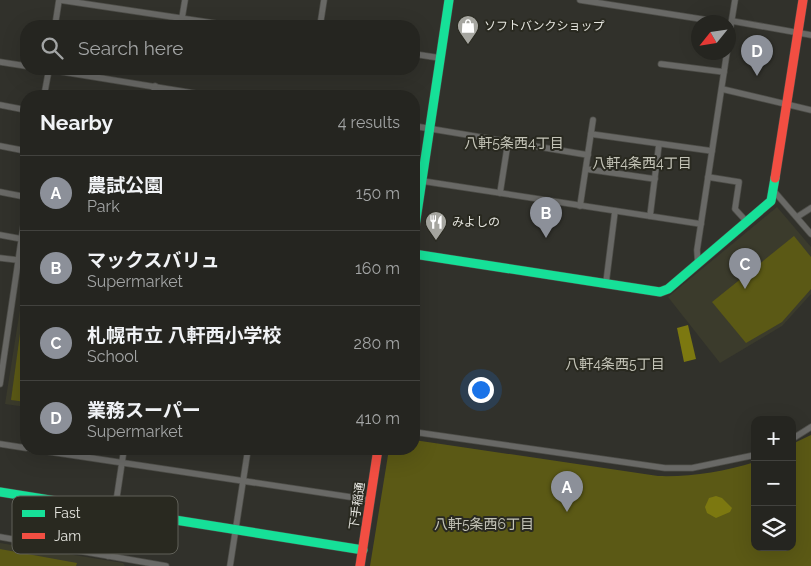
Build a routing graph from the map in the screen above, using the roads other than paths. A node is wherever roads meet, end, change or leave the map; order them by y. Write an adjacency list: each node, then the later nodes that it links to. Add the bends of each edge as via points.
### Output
1 (60, 0): 10 (street); 11 (street)
2 (184, 0): 10 (street)
3 (324, 0): 13 (street)
4 (449, 0): 18 (street)
5 (580, 0): 9 (street)
6 (735, 0): 8 (street)
7 (803, 0): 15 (street)
8 (732, 15)
9 (691, 17)
10 (182, 18): 12 (street)
11 (56, 20)
12 (195, 20)
13 (321, 20)
14 (736, 24): 15 (street)
15 (798, 34): 16 (street); 31 (street)
16 (811, 36)
17 (420, 55): 18 (street)
18 (440, 58): 37 (street)
19 (726, 60): 23 (street)
20 (0, 62): 22 (street)
21 (661, 64): 23 (street)
22 (20, 65)
23 (724, 72): 27 (street)
24 (47, 75): 28 (street)
25 (86, 75): 26 (street)
26 (155, 86): 29 (street); 30 (street)
27 (722, 89): 31 (street); 43 (street)
28 (45, 90)
29 (154, 90)
30 (177, 90)
31 (787, 103): 34 (street); 49 (street)
32 (0, 105): 33 (street)
33 (20, 109)
34 (811, 110)
35 (593, 120): 38 (street)
36 (420, 127): 37 (street)
37 (430, 128): 39 (street); 48 (street)
38 (591, 134): 40 (street); 44 (street)
39 (508, 142): 44 (street); 51 (street)
40 (659, 144): 43 (street); 47 (street)
41 (0, 146): 42 (street)
42 (20, 150)
43 (712, 151): 46 (street)
44 (588, 155): 45 (street)
45 (586, 169): 47 (street); 54 (street)
46 (708, 177): 59 (street, via 739,182 735,209); 60 (street)
47 (655, 179): 57 (street)
48 (422, 181): 51 (street); 52 (street)
49 (773, 190): 58 (street); 59 (street, via 771,201)
50 (0, 192): 53 (street)
51 (500, 193): 54 (street)
52 (420, 194)
53 (20, 196)
54 (580, 206): 56 (street)
55 (811, 208): 58 (street)
56 (615, 211): 57 (street); 69 (street)
57 (650, 216): 60 (street)
58 (797, 217): 61 (street)
59 (746, 222): 68 (street)
60 (701, 224): 68 (street)
61 (811, 234)
62 (0, 235): 63 (street)
63 (20, 238)
64 (20, 249): 67 (street)
65 (420, 255): 69 (street)
66 (0, 258): 67 (street)
67 (18, 260): 71 (street)
68 (698, 264): 69 (street, via 660,292)
69 (606, 284)
70 (0, 330): 71 (street)
71 (8, 331): 72 (street)
72 (0, 384)
73 (811, 428): 75 (street)
74 (420, 433): 82 (street, via 665,468 692,468)
75 (796, 437)
76 (0, 444): 77 (street)
77 (20, 447)
78 (73, 455): 83 (street)
79 (123, 455): 83 (street)
80 (247, 455): 84 (street)
81 (377, 455): 88 (street, 下手稲通)
82 (751, 455)
83 (122, 462): 84 (street); 87 (street)
84 (243, 480): 88 (street); 90 (street)
85 (0, 492): 86 (street)
86 (24, 496)
87 (116, 496)
88 (370, 500): 91 (street, 下手稲通)
89 (178, 521): 90 (street)
90 (235, 530): 91 (street); 96 (street)
91 (363, 550): 97 (street, 下手稲通)
92 (96, 554): 93 (street)
93 (108, 556): 94 (street)
94 (132, 563): 95 (street)
95 (166, 566)
96 (230, 566)
97 (360, 566)

